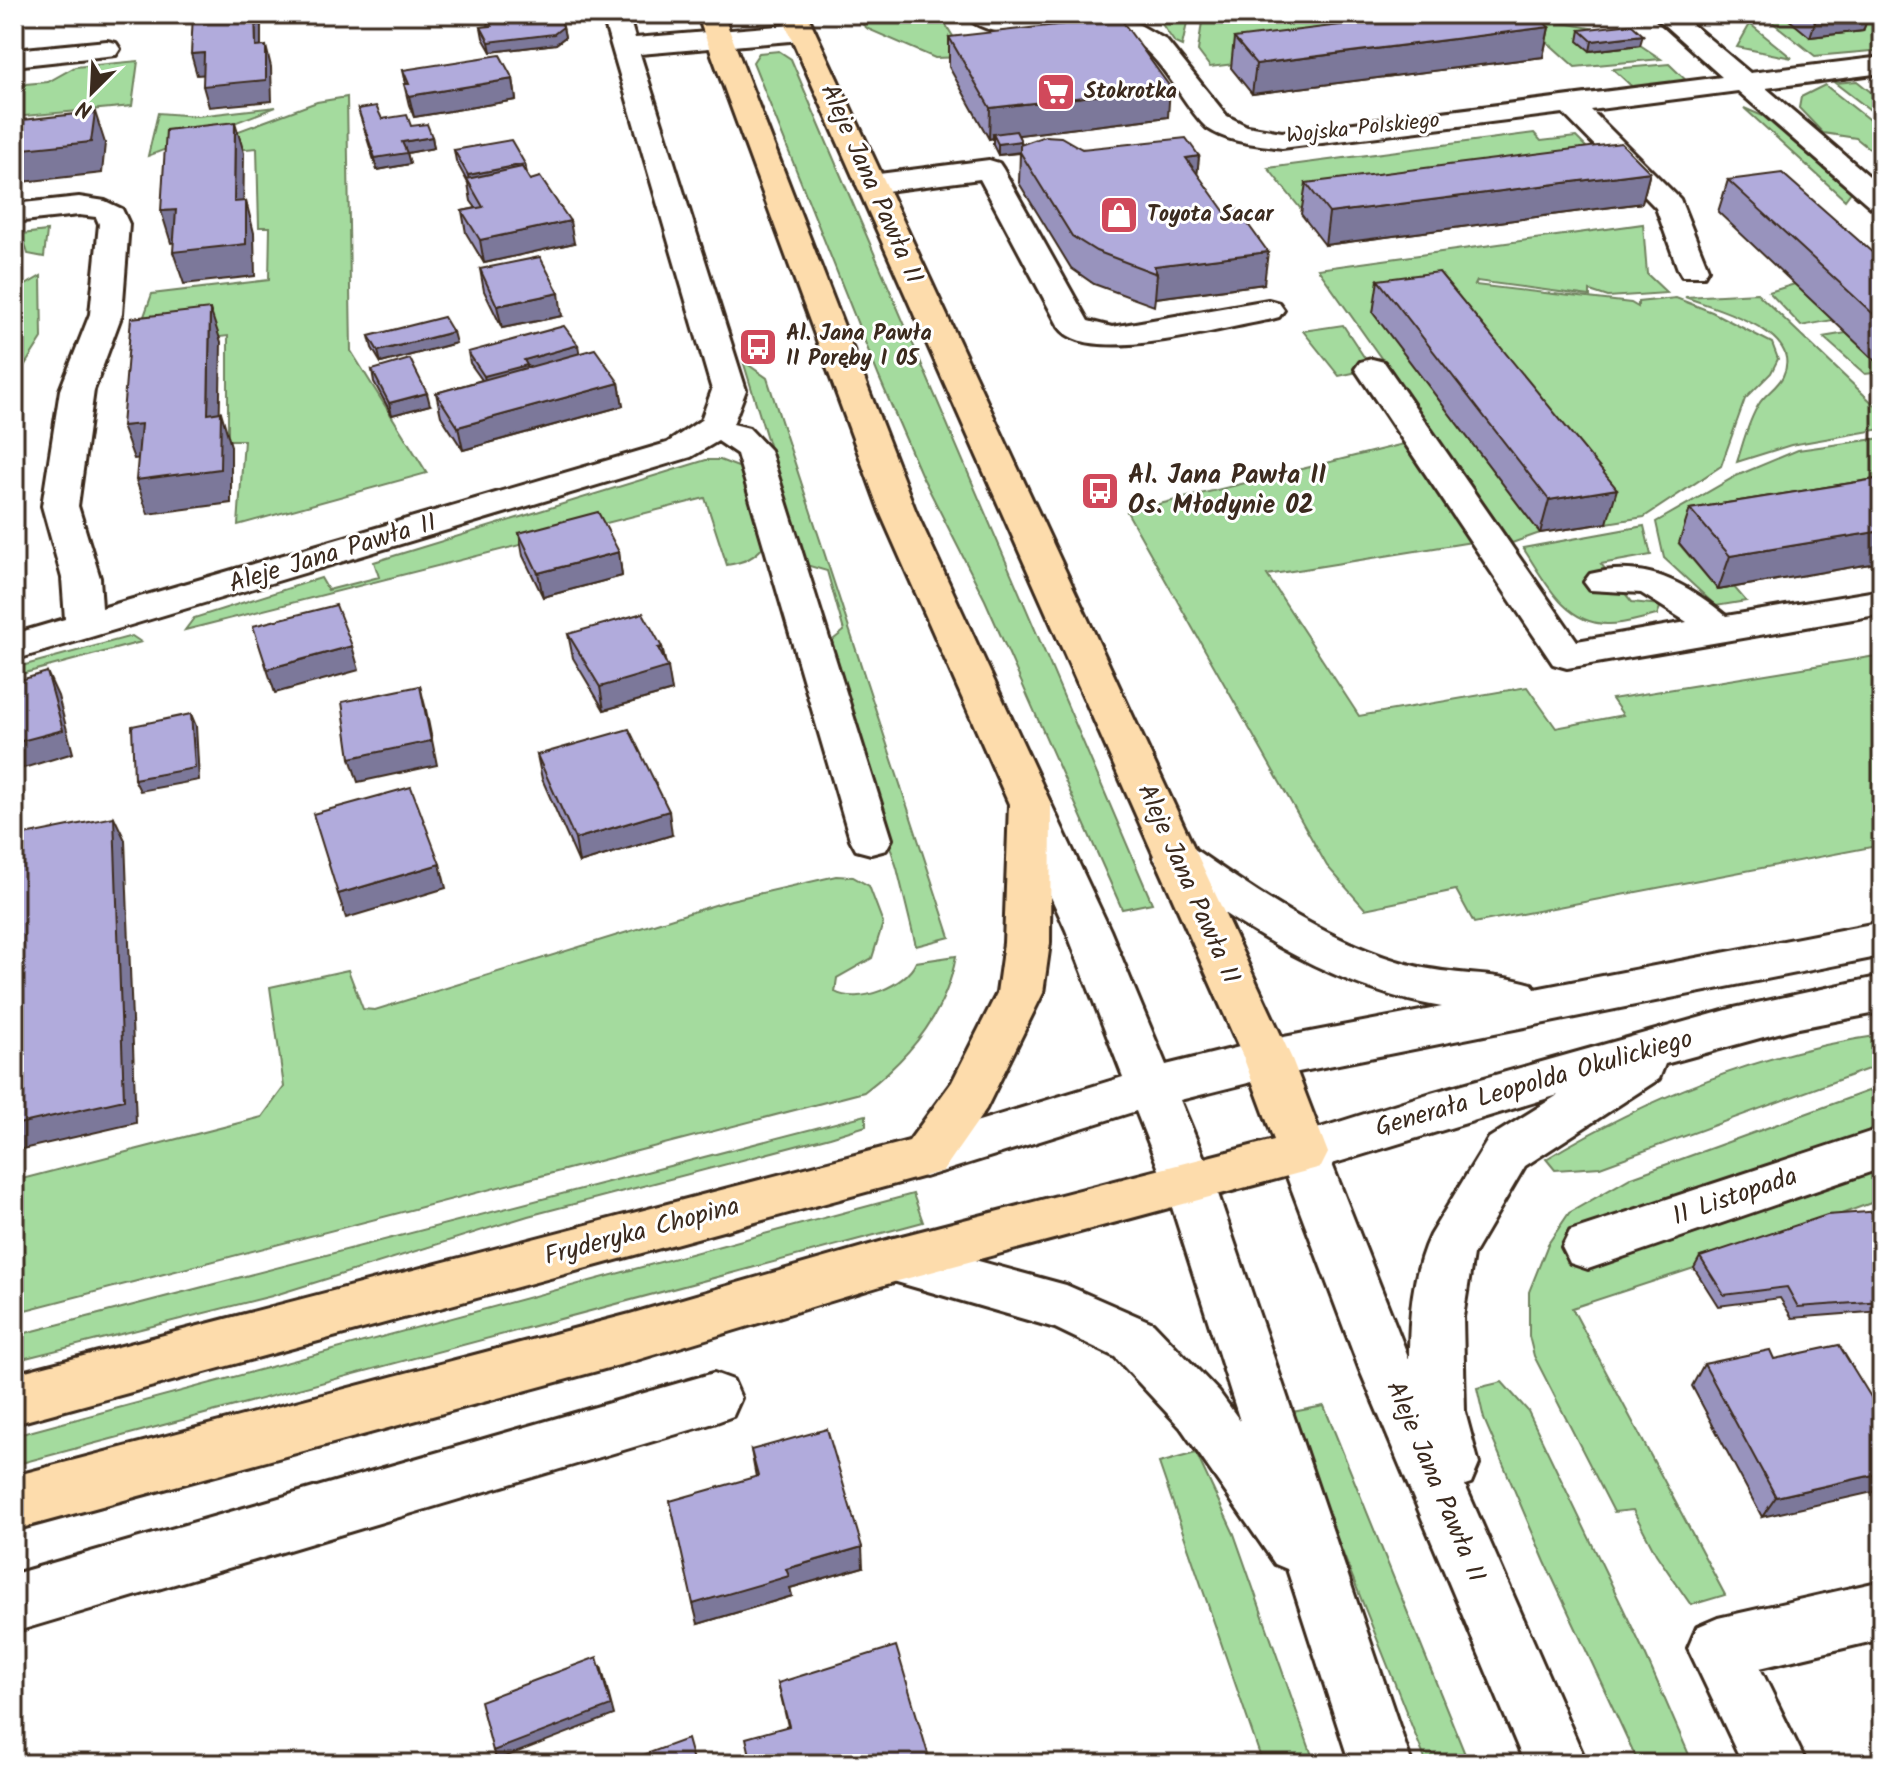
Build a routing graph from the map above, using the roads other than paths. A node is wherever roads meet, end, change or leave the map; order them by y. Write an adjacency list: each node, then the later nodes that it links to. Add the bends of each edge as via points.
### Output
1 (615, 14): 6 (street)
2 (978, 14): 11 (street, Wojska Polskiego, via 1006,27 1129,29 1153,42 1217,123 1282,140)
3 (1665, 14): 10 (street)
4 (798, 23): 5 (street); 12 (main road, Aleje Jana Pawła II)
5 (715, 27): 6 (street); 24 (main road, via 898,512)
6 (627, 47): 18 (street, via 729,390 723,416)
7 (107, 49): 8 (street)
8 (14, 58)
9 (1882, 65): 10 (street, Wojska Polskiego)
10 (1746, 84): 11 (street, Wojska Polskiego); 13 (street)
11 (1571, 105): 15 (street, via 1670,205)
12 (871, 184): 16 (street, via 989,169 1075,327 1091,335 1112,337); 26 (main road, Aleje Jana Pawła II)
13 (1882, 202)
14 (14, 213): 21 (street, via 93,207 105,210 114,224 106,314 77,390 60,506 81,578)
15 (1693, 269)
16 (1268, 310)
17 (1372, 369): 22 (street, via 1567,655)
18 (713, 429): 21 (street, Aleje Jana Pawła II, via 679,450); 25 (street, via 737,435 753,450)
19 (1603, 582): 22 (street, via 1632,577 1658,584)
20 (1882, 602): 22 (street)
21 (85, 628): 23 (street, Aleje Jana Pawła II)
22 (1718, 629)
23 (14, 647)
24 (1030, 804): 32 (street); 35 (main road, via 1027,943 1020,993 969,1095)
25 (871, 839)
26 (1175, 857): 29 (street, via 1234,901 1337,959 1415,984); 31 (main road, Aleje Jana Pawła II)
27 (1882, 939): 29 (street)
28 (1882, 994): 30 (street, Generała Leopolda Okulickiego)
29 (1562, 1002): 31 (street)
30 (1680, 1041): 34 (street, Generała Leopolda Okulickiego); 45 (street, via 1507,1152 1448,1251 1436,1317 1437,1412)
31 (1268, 1059): 32 (street, Fryderyka Chopina); 34 (main road, Aleje Jana Pawła II)
32 (1153, 1087): 35 (street, Fryderyka Chopina); 36 (street)
33 (1882, 1148): 37 (street, 11 Listopada)
34 (1303, 1153): 36 (main road, Generała Leopolda Okulickiego); 45 (street, Aleje Jana Pawła II, via 1386,1368)
35 (925, 1157): 40 (main road, Fryderyka Chopina)
36 (1189, 1182): 38 (main road); 42 (street)
37 (1588, 1247)
38 (894, 1260): 41 (main road, via 630,1338); 42 (street, via 1066,1308 1134,1340 1200,1410)
39 (714, 1398): 43 (street)
40 (14, 1399)
41 (14, 1503)
42 (1318, 1576): 46 (street)
43 (14, 1603)
44 (1882, 1610): 48 (street, via 1718,1648)
45 (1491, 1613): 47 (street, Aleje Jana Pawła II)
46 (1381, 1764)
47 (1556, 1764)
48 (1776, 1764)

